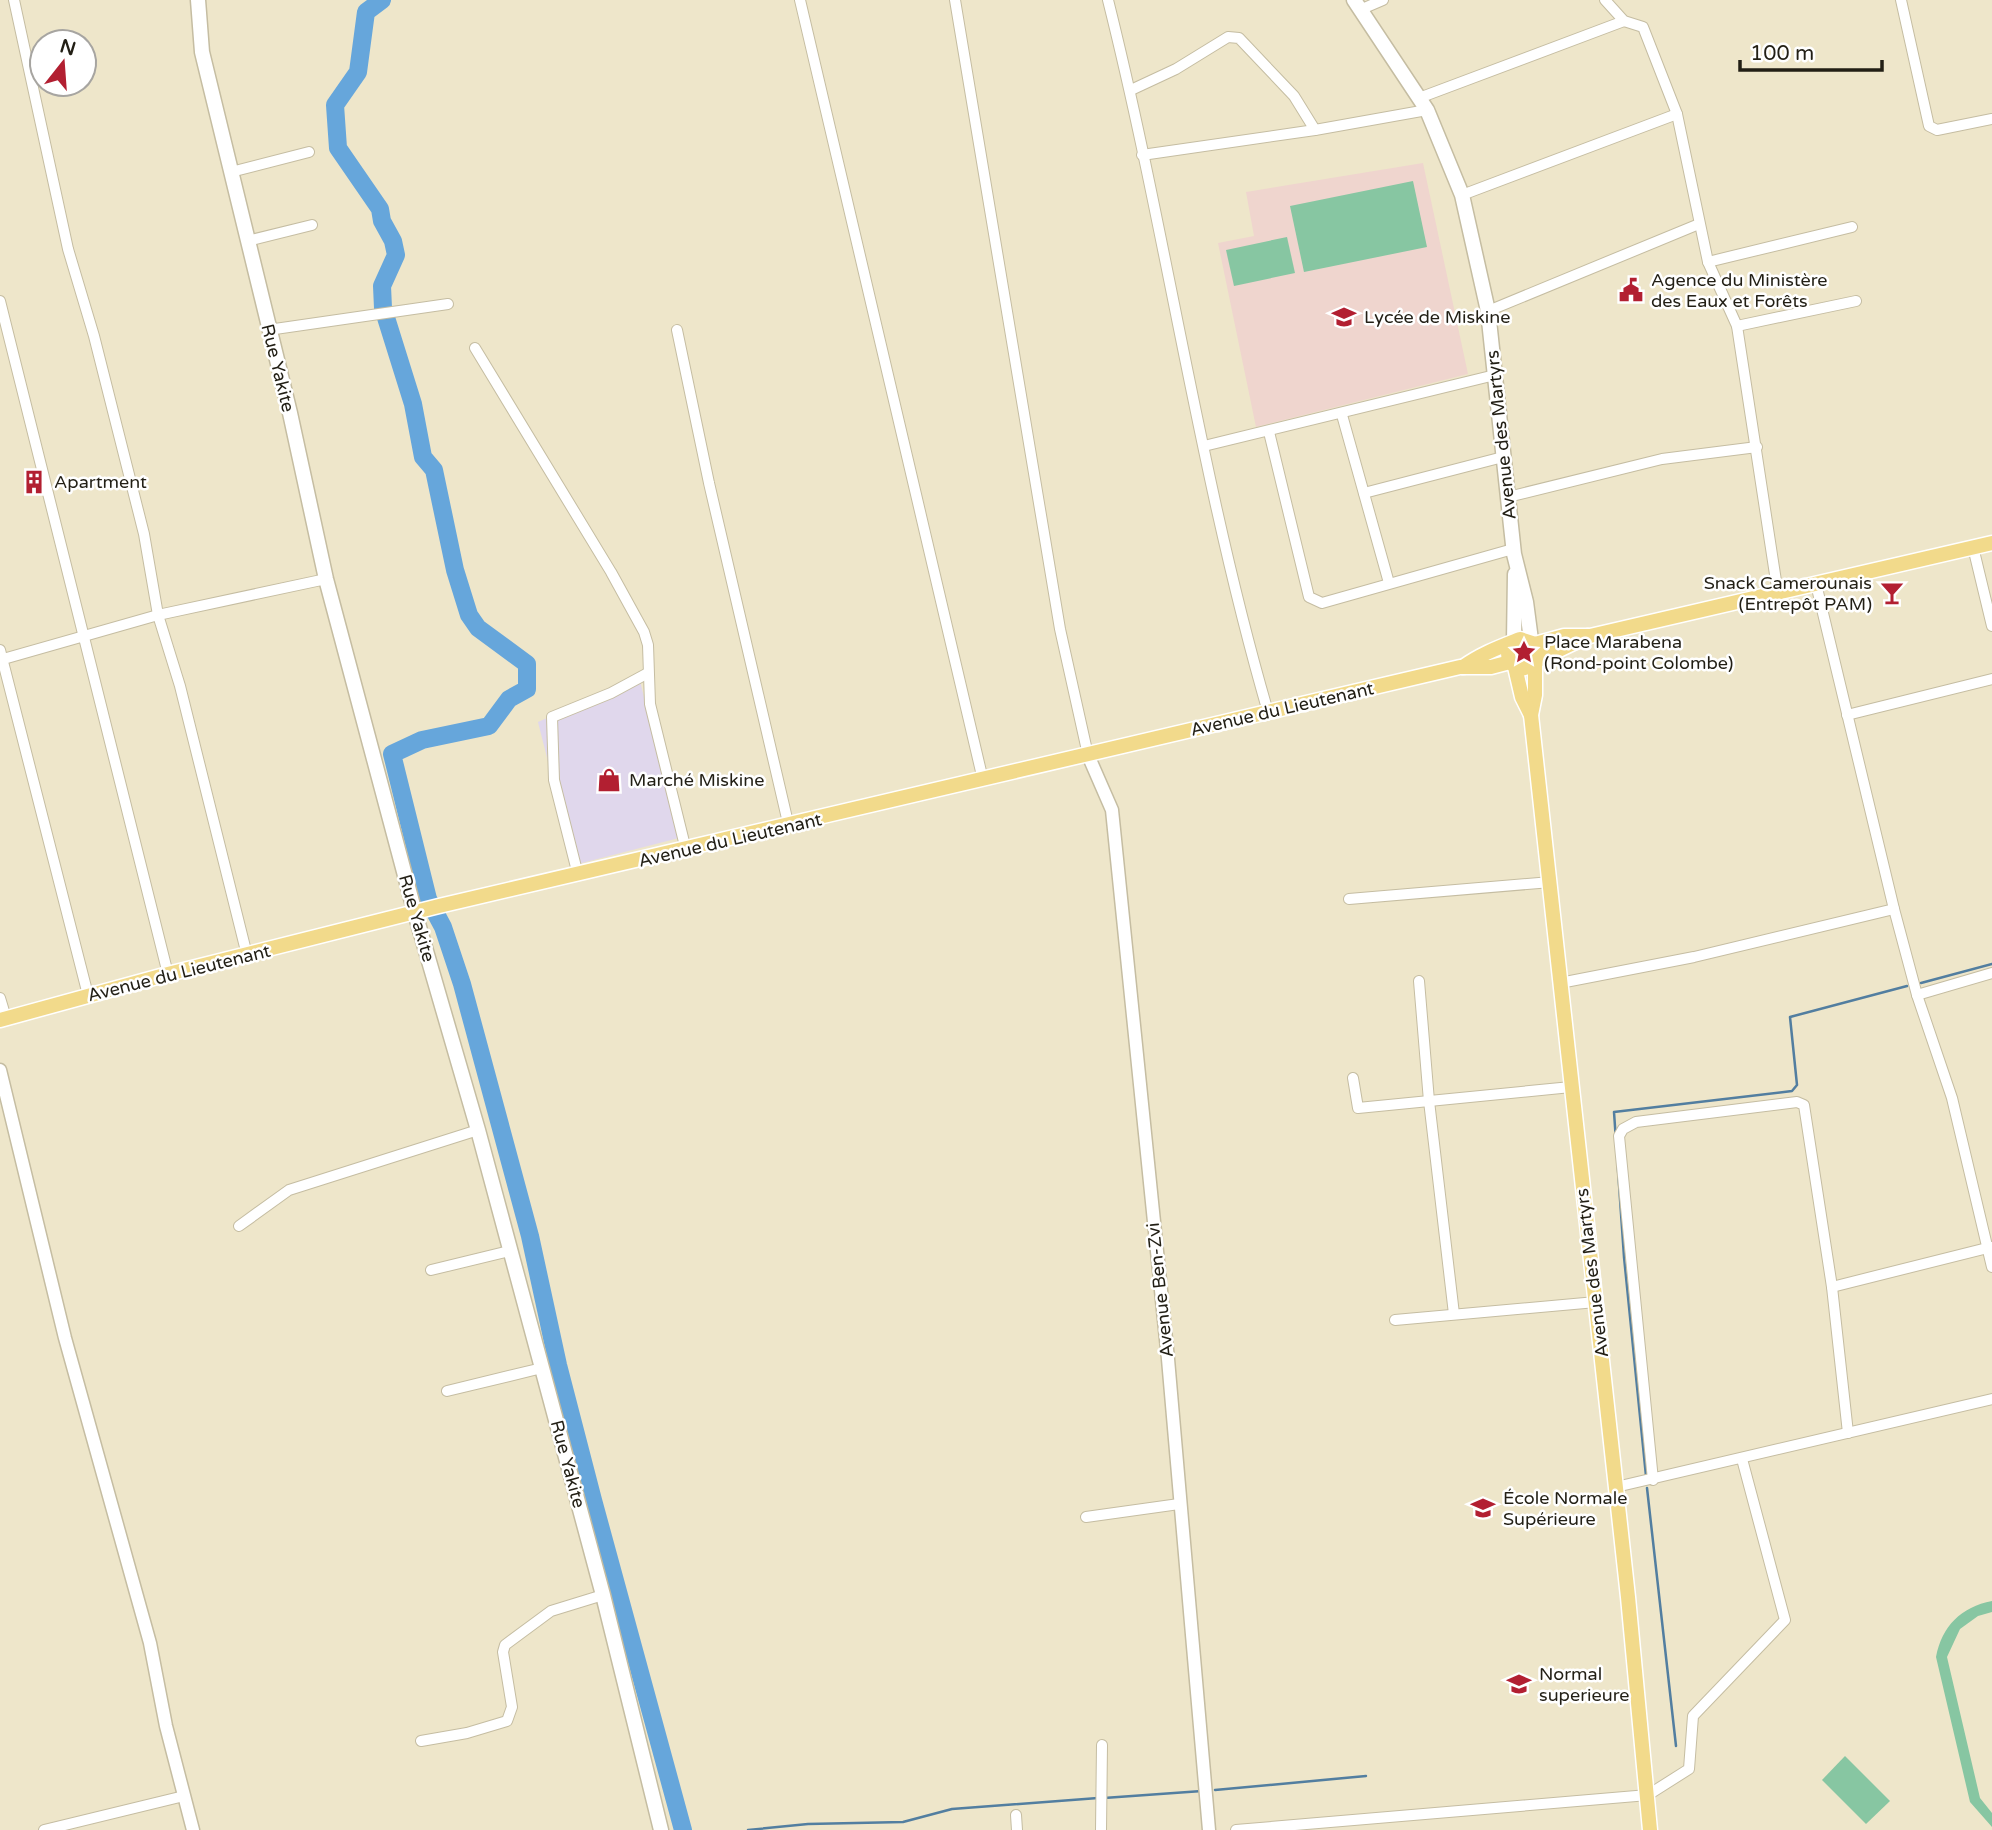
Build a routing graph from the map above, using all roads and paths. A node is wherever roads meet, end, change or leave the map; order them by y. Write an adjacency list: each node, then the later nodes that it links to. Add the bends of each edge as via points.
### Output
1 (14, 0): 49 (street, via 68,249 144,534)
2 (198, 0): 18 (main road, Rue Yakite, via 202,52)
3 (800, 0): 65 (street)
4 (955, 0): 64 (street, via 1060,629)
5 (1108, 0): 11 (street)
6 (1383, 0): 9 (street)
7 (1605, 0): 10 (street)
8 (1902, 0): 14 (street, via 1932,129)
9 (1358, 4): 12 (main road, Avenue des Martyrs)
10 (1625, 21): 12 (street); 13 (street, via 1643,27)
11 (1131, 90): 15 (street, via 1228,37 1239,38 1294,96); 17 (street)
12 (1423, 104): 15 (street); 19 (main road, Avenue des Martyrs)
13 (1677, 114): 19 (street); 20 (street)
14 (1992, 119)
15 (1315, 130): 17 (street)
16 (309, 152): 18 (street)
17 (1142, 155): 36 (street)
18 (230, 173): 23 (main road, Rue Yakite)
19 (1462, 195): 28 (main road, Avenue des Martyrs)
20 (1699, 224): 24 (street); 28 (street)
21 (312, 225): 23 (street)
22 (1852, 227): 24 (street)
23 (247, 241): 30 (main road, Rue Yakite)
24 (1708, 262): 29 (street)
25 (0, 301): 51 (street)
26 (1856, 301): 29 (street)
27 (448, 304): 30 (street)
28 (1488, 311): 33 (main road, Avenue des Martyrs)
29 (1737, 326): 37 (street)
30 (268, 330): 45 (main road, Rue Yakite)
31 (677, 330): 66 (street)
32 (475, 348): 59 (street, via 644,632)
33 (1494, 375): 34 (street); 38 (main road, Avenue des Martyrs)
34 (1342, 415): 35 (street); 39 (street)
35 (1269, 432): 36 (street); 46 (street, via 1309,597 1322,603)
36 (1204, 446): 61 (street, via 1240,615)
37 (1757, 447): 40 (street, via 1662,459); 48 (street)
38 (1503, 457): 39 (street); 40 (main road, Avenue des Martyrs)
39 (1364, 493): 46 (street)
40 (1508, 497): 43 (main road, Avenue des Martyrs)
41 (1992, 543): 42 (main road)
42 (1973, 547): 47 (main road); 50 (street)
43 (1513, 549): 44 (main road, Avenue des Martyrs); 46 (street)
44 (1516, 566): 53 (main road, Avenue des Martyrs); 54 (main road, Avenue des Martyrs)
45 (326, 579): 49 (street); 72 (main road, Rue Yakite)
46 (1389, 583)
47 (1816, 584): 48 (main road); 63 (street)
48 (1778, 594): 52 (main road)
49 (158, 615): 51 (street); 73 (street)
50 (1992, 626)
51 (82, 636): 55 (street); 75 (street)
52 (1590, 636): 53 (main road); 56 (main road)
53 (1533, 642): 54 (main road, Avenue du Lieutenant); 56 (main road, Avenue des Martyrs)
54 (1512, 643): 57 (main road, Avenue des Martyrs); 58 (main road, Avenue du Lieutenant, via 1486,651)
55 (1, 656): 78 (street)
56 (1536, 662): 57 (main road, Avenue du Lieutenant, via 1529,668); 62 (main road, Avenue des Martyrs)
57 (1512, 664): 58 (main road, Avenue du Lieutenant); 62 (main road, Avenue des Martyrs)
58 (1463, 667): 61 (main road, Avenue du Lieutenant)
59 (648, 673): 67 (street, via 650,704); 68 (street, via 552,717 554,780)
60 (1992, 679): 63 (street)
61 (1268, 712): 64 (main road, Avenue du Lieutenant)
62 (1531, 715): 69 (main road, Avenue des Martyrs)
63 (1847, 715): 71 (street)
64 (1088, 755): 65 (main road, Avenue du Lieutenant); 103 (street, Avenue Ben-Zvi, via 1112,810)
65 (983, 780): 66 (main road, Avenue du Lieutenant)
66 (789, 827): 67 (main road, Avenue du Lieutenant)
67 (686, 850): 68 (main road, Avenue du Lieutenant)
68 (578, 874): 72 (main road, Avenue du Lieutenant)
69 (1550, 882): 70 (street); 77 (main road, Avenue des Martyrs)
70 (1349, 899)
71 (1894, 909): 77 (street, via 1694,957); 79 (street)
72 (418, 912): 73 (main road, Avenue du Lieutenant); 86 (main road, Rue Yakite)
73 (247, 955): 75 (main road, Avenue du Lieutenant)
74 (1992, 973): 79 (street)
75 (168, 974): 78 (main road, Avenue du Lieutenant)
76 (1419, 981): 85 (street)
77 (1560, 983): 84 (main road, Avenue des Martyrs)
78 (88, 995): 81 (main road, Avenue du Lieutenant)
79 (1917, 995): 88 (street, via 1951,1098)
80 (0, 998): 81 (street)
81 (3, 1019)
82 (0, 1070): 109 (street, via 65,1338 150,1643)
83 (1353, 1078): 85 (street, via 1358,1108)
84 (1571, 1087): 85 (street); 93 (main road, Avenue des Martyrs)
85 (1429, 1101): 94 (street)
86 (478, 1130): 87 (street, via 289,1190); 89 (main road, Rue Yakite)
87 (239, 1226)
88 (1990, 1247): 90 (street); 92 (street)
89 (509, 1251): 91 (street); 96 (main road, Rue Yakite)
90 (1992, 1267)
91 (431, 1270)
92 (1832, 1287): 99 (street); 101 (street, via 1804,1105 1696,1112 1636,1122 1623,1129 1619,1136)
93 (1596, 1302): 94 (street); 102 (main road, Avenue des Martyrs)
94 (1454, 1314): 95 (street)
95 (1395, 1320)
96 (542, 1368): 97 (street); 105 (main road, Rue Yakite)
97 (447, 1391)
98 (1992, 1399): 99 (street)
99 (1848, 1433): 100 (street)
100 (1742, 1459): 101 (street); 108 (street, via 1785,1620 1693,1716 1689,1769)
101 (1653, 1480): 102 (street)
102 (1616, 1488): 108 (main road, Avenue des Martyrs)
103 (1179, 1504): 104 (street); 116 (street, Avenue Ben-Zvi)
104 (1086, 1517)
105 (603, 1595): 106 (street, via 551,1612 505,1645 512,1707 507,1721); 113 (main road, Rue Yakite)
106 (421, 1741)
107 (1101, 1745): 115 (street)
108 (1648, 1795): 117 (street); 118 (main road, Avenue des Martyrs)
109 (184, 1796): 111 (street); 112 (street)
110 (1016, 1815): 114 (street)
111 (44, 1830)
112 (193, 1830)
113 (662, 1830)
114 (1017, 1830)
115 (1101, 1830)
116 (1209, 1830)
117 (1237, 1830)
118 (1650, 1830)

